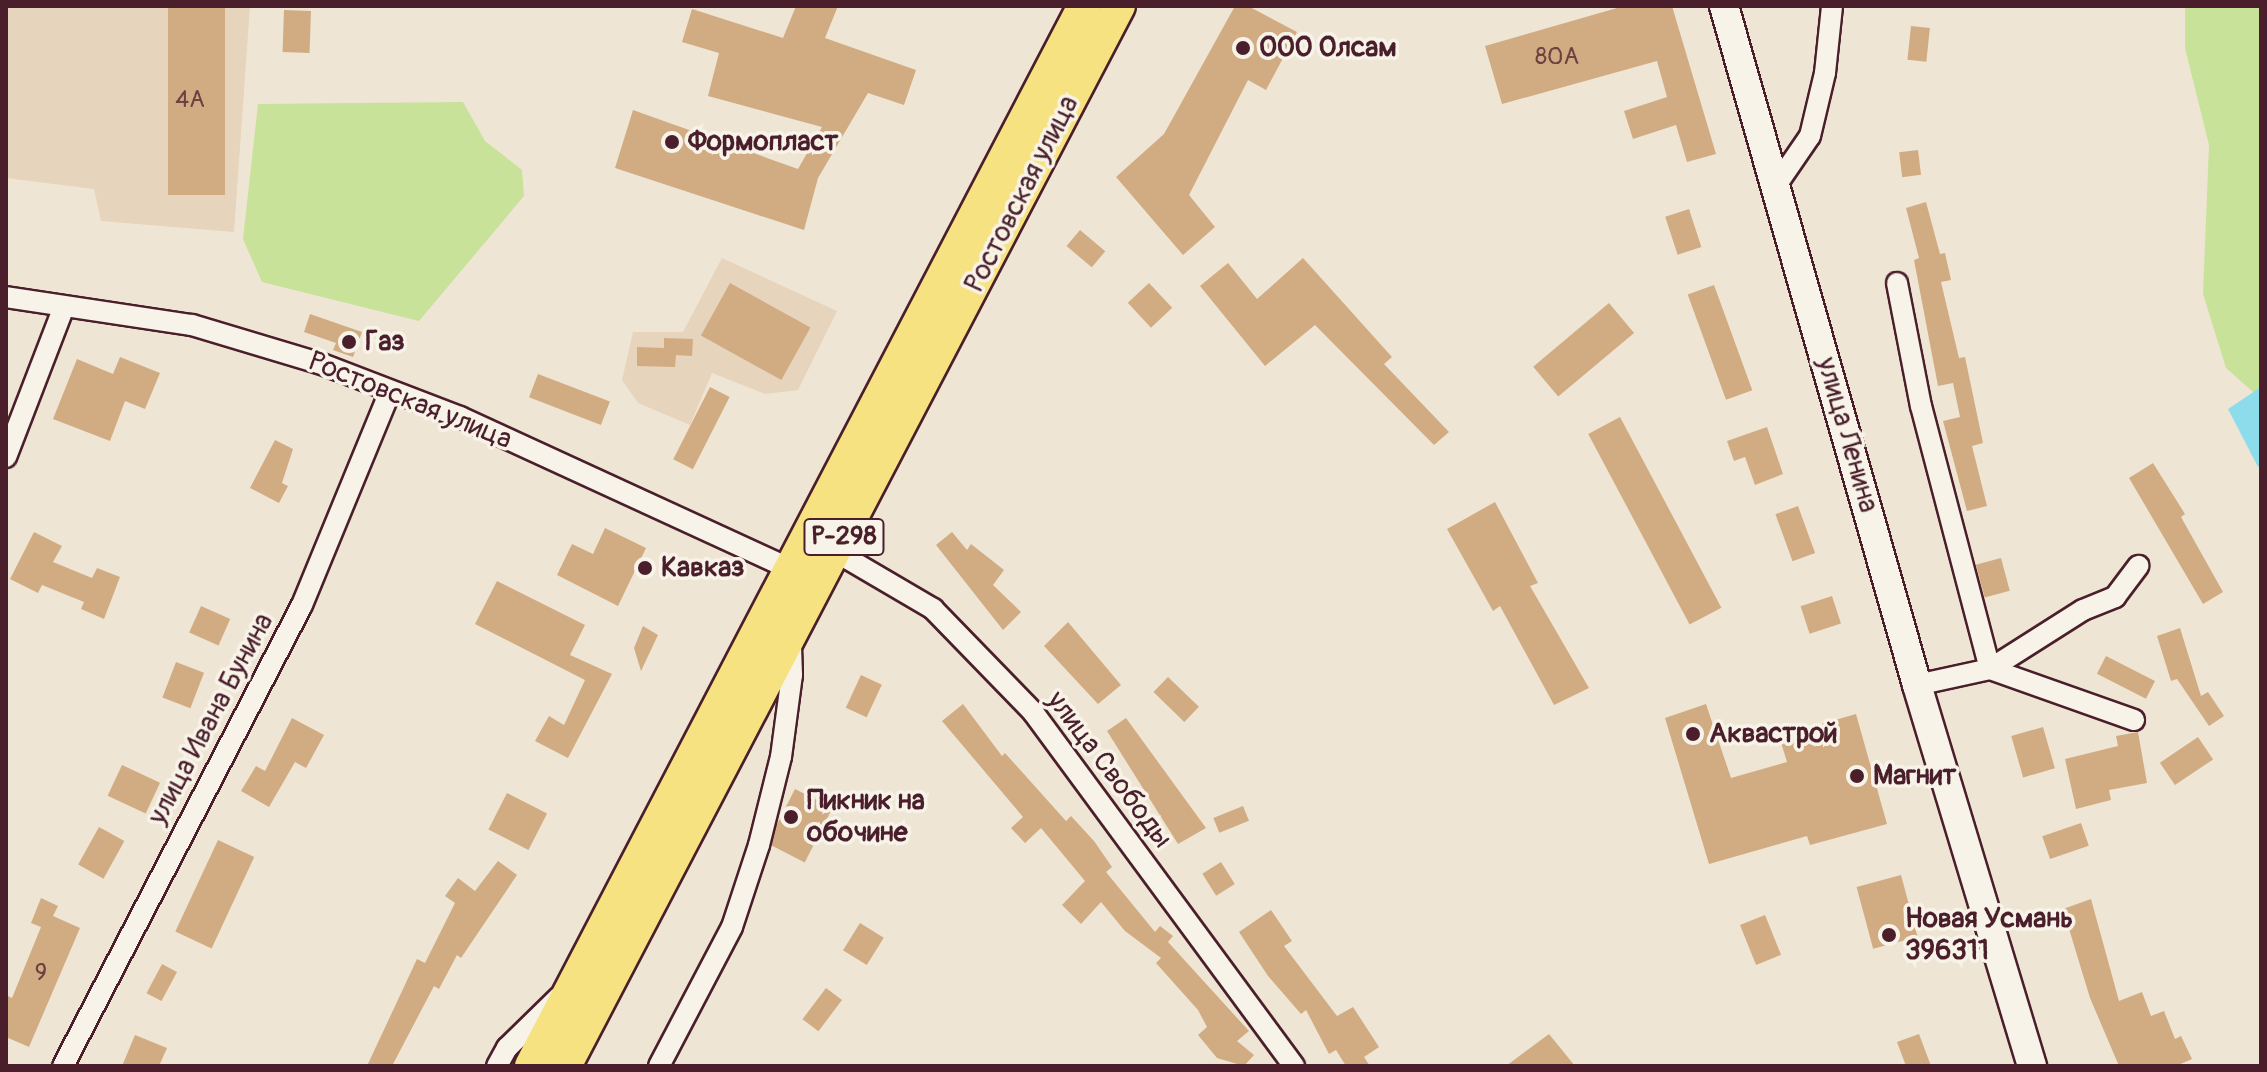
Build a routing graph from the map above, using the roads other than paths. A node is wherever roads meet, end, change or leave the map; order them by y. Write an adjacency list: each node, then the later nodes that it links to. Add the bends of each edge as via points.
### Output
1 (1084, 6): 13 (highway, Ростовская улица / Р-298)
2 (1119, 6): 11 (highway, Ростовская улица / Р-298)
3 (1724, 6): 5 (main road, улица Ленина)
4 (1832, 6): 5 (street, via 1825,73 1810,136)
5 (1777, 184): 16 (main road, улица Ленина)
6 (1897, 283): 15 (street, via 1921,406)
7 (6, 297): 8 (street, Ростовская улица)
8 (64, 307): 9 (street, Ростовская улица, via 192,325 319,363); 10 (street)
9 (390, 391): 13 (street, Ростовская улица, via 460,417); 19 (street, улица Ивана Бунина, via 302,605)
10 (6, 457)
11 (836, 552): 14 (highway, Ростовская улица / Р-298); 24 (street, улица Свободы, via 933,609 1033,712)
12 (2138, 566): 15 (street, via 2115,597 2083,610)
13 (793, 570): 18 (highway, Ростовская улица / Р-298)
14 (791, 637): 22 (highway, Ростовская улица / Р-298); 23 (street, Ростовская улица, via 792,675 781,757 759,845 732,927)
15 (1990, 669): 16 (street); 17 (street)
16 (1917, 685): 25 (main road, улица Ленина)
17 (2134, 720)
18 (576, 980): 20 (street, via 507,1048); 21 (highway, Ростовская улица / Р-298)
19 (63, 1066)
20 (497, 1066)
21 (531, 1066)
22 (565, 1066)
23 (659, 1066)
24 (1294, 1066)
25 (2032, 1066)

